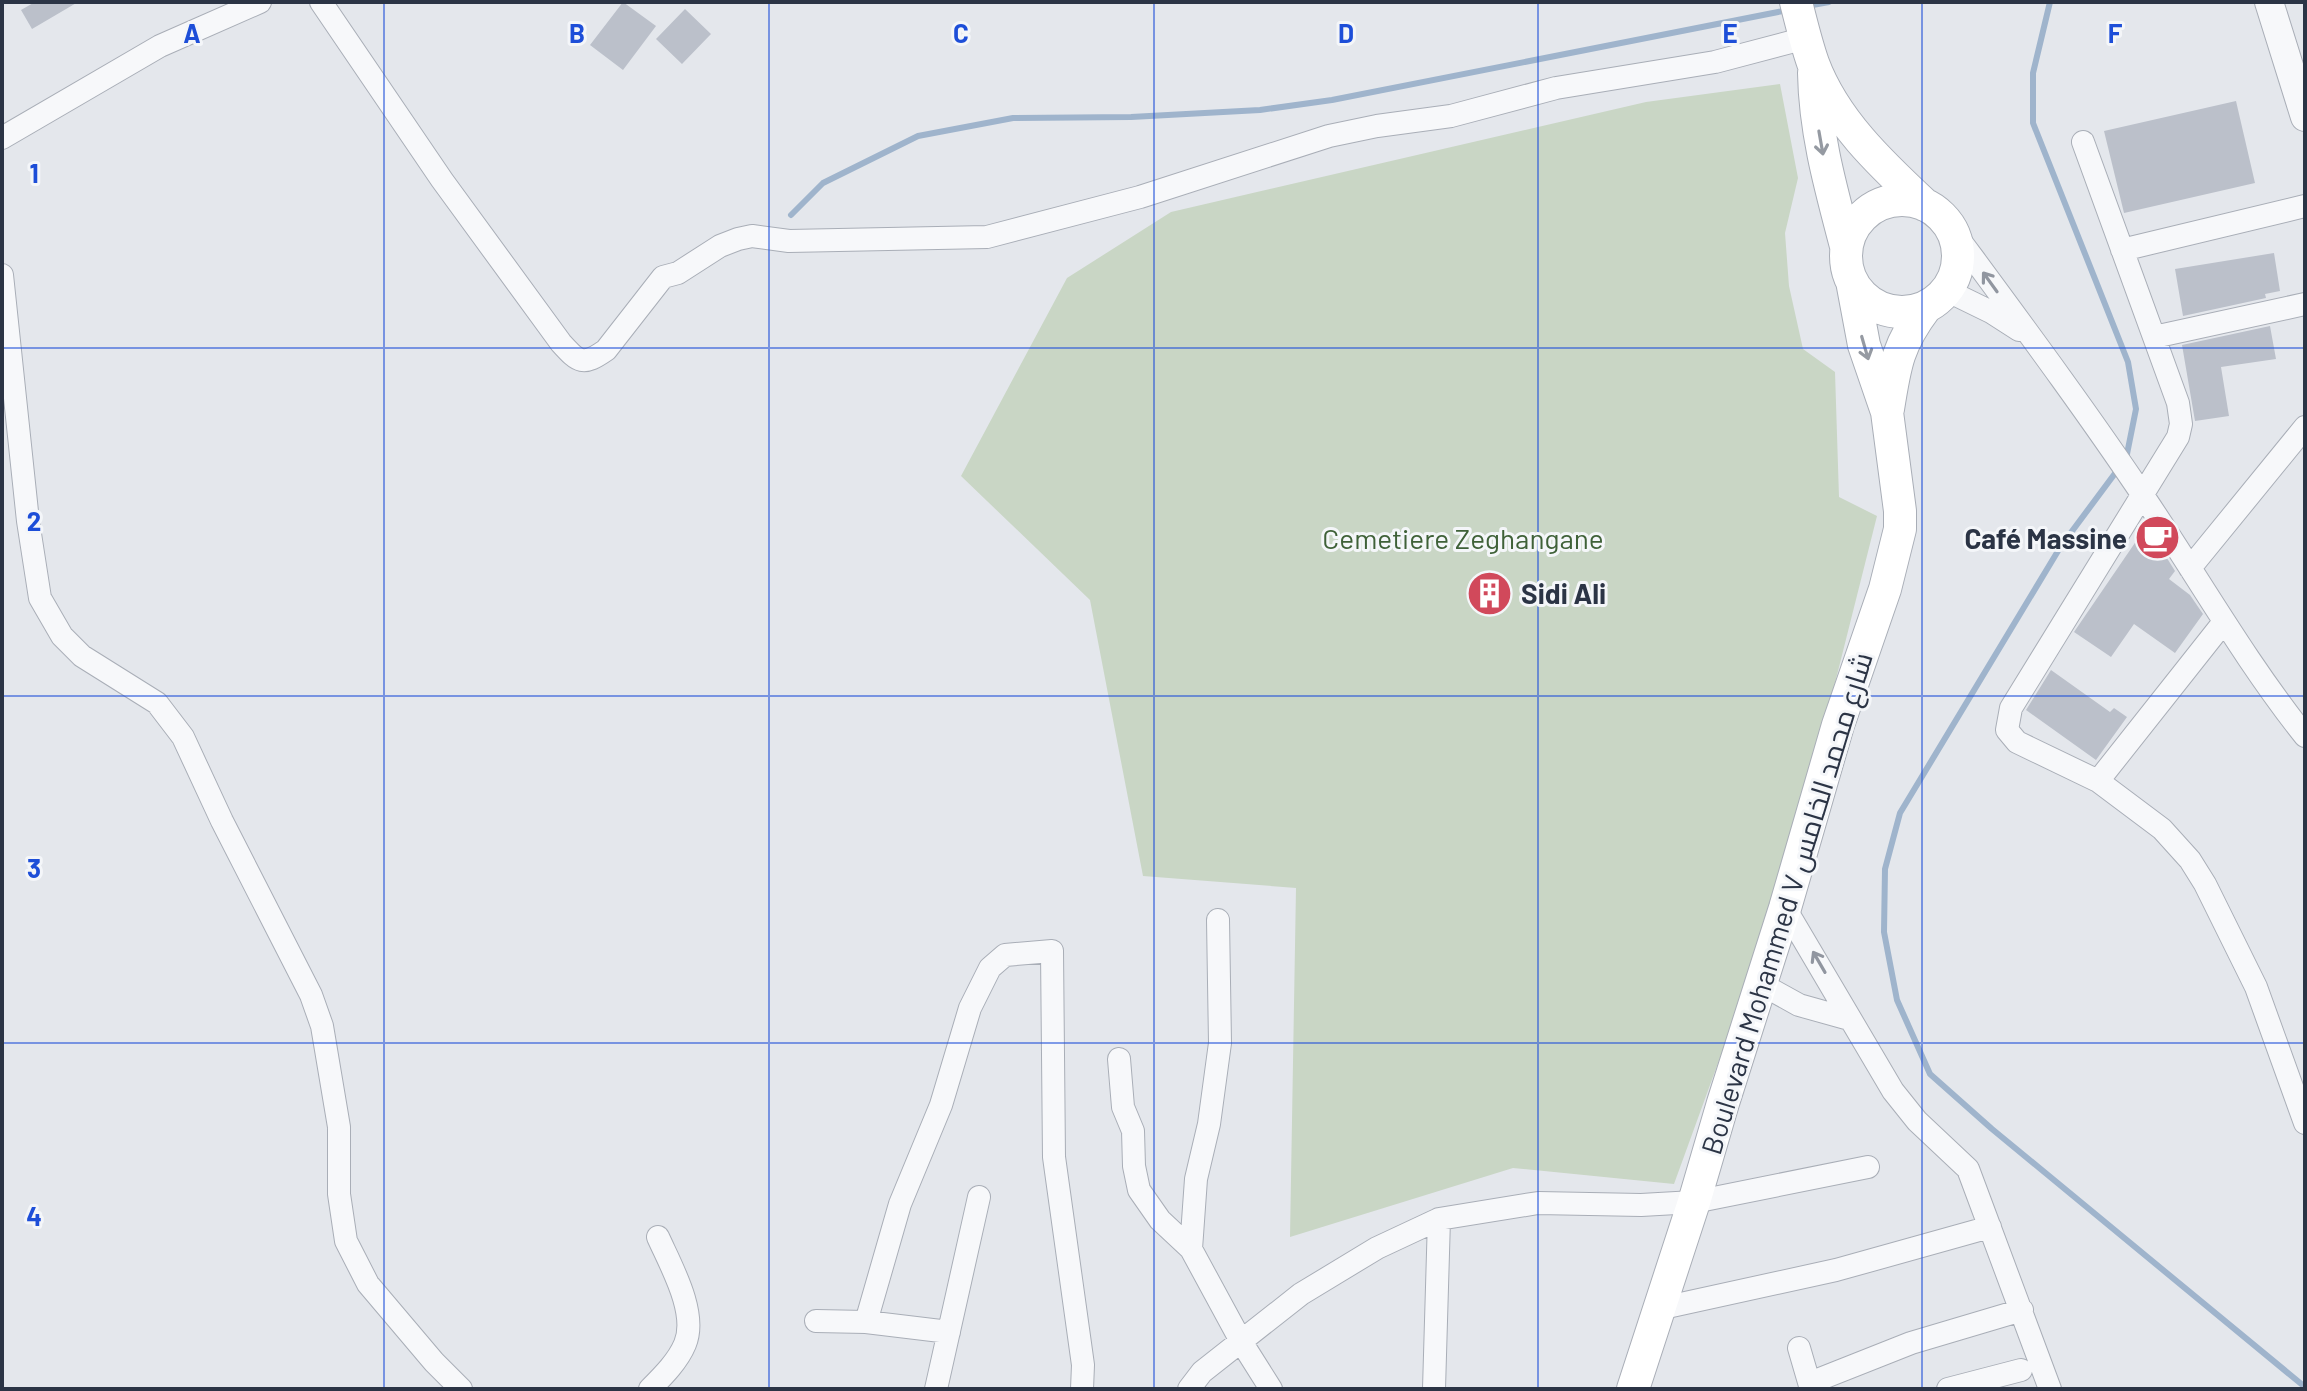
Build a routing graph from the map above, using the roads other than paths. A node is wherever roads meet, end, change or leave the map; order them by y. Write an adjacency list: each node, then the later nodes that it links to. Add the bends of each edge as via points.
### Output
1 (260, 2): 6 (street, via 160,46)
2 (321, 2): 4 (street, via 561,343 584,361 606,350 663,277 738,239 987,237 1140,197 1329,136 1451,116 1556,88 1715,62)
3 (2269, 2): 5 (street)
4 (1804, 29): 9 (main road, via 1841,115 1878,161); 10 (main road, one-way to 10, via 1821,142)
5 (2305, 117)
6 (2, 138)
7 (2083, 142): 11 (street)
8 (2305, 206): 11 (street)
9 (1936, 214): 10 (main road, via 1909,200 1891,200 1861,216); 14 (main road, via 1955,240 1958,257 1954,274); 17 (street, one-way to 9)
10 (1846, 246): 13 (main road)
11 (2122, 250): 16 (street)
12 (2, 275): 47 (street, via 40,598 62,636 82,656 157,703 183,737 322,1026 339,1127 339,1194 346,1241 368,1284)
13 (1852, 281): 14 (main road, via 1883,309 1912,311); 18 (main road, Boulevard Mohammed V شارع محمد الخامس, one-way to 18, via 1864,345)
14 (1936, 298): 17 (street, via 1991,312); 18 (main road, Boulevard Mohammed V شارع محمد الخامس, via 1908,331 1897,354)
15 (2305, 304): 16 (street)
16 (2154, 337): 20 (street, via 2181,424)
17 (2033, 340): 20 (street)
18 (1887, 412): 25 (main road, Boulevard Mohammed V شارع محمد الخامس, via 1900,529)
19 (2305, 427): 21 (street)
20 (2141, 493): 21 (street); 24 (street, via 2011,708 2007,725 2017,742)
21 (2190, 568): 22 (street)
22 (2223, 623): 23 (street); 24 (street)
23 (2305, 736)
24 (2098, 781): 30 (street, via 2177,843 2205,884 2270,1020)
25 (1785, 908): 27 (main road, Boulevard Mohammed V شارع محمد الخامس); 28 (street, one-way to 25)
26 (1218, 920): 37 (street, via 1220,1043 1196,1179)
27 (1761, 984): 28 (street, via 1799,1005); 33 (main road, Boulevard Mohammed V شارع محمد الخامس)
28 (1849, 1019): 35 (street, via 1904,1106 1968,1169)
29 (1119, 1059): 37 (street, via 1139,1190 1160,1220)
30 (2305, 1123)
31 (1868, 1167): 33 (street)
32 (979, 1197): 42 (street)
33 (1694, 1202): 34 (street, via 1538,1203); 38 (main road, Boulevard Mohammed V شارع محمد الخامس)
34 (1439, 1219): 43 (street, via 1329,1275); 53 (street)
35 (1990, 1227): 38 (street, via 1836,1270); 39 (street)
36 (658, 1237): 48 (street, via 681,1288 688,1336 677,1359)
37 (1191, 1249): 43 (street)
38 (1658, 1309): 54 (main road, Boulevard Mohammed V شارع محمد الخامس)
39 (2025, 1318): 45 (street); 46 (street, via 1911,1343); 56 (street)
40 (816, 1321): 41 (street)
41 (866, 1322): 42 (street); 50 (street, via 900,1204 941,1105 970,1008 990,968 1005,955 1052,951 1054,1157)
42 (949, 1332): 49 (street)
43 (1242, 1343): 51 (street, via 1202,1372); 52 (street)
44 (1799, 1348): 46 (street)
45 (2019, 1380): 55 (street)
46 (1810, 1386)
47 (461, 1389)
48 (650, 1389)
49 (936, 1389)
50 (1082, 1389)
51 (1189, 1389)
52 (1271, 1389)
53 (1434, 1389)
54 (1633, 1389)
55 (1948, 1389)
56 (2050, 1389)

